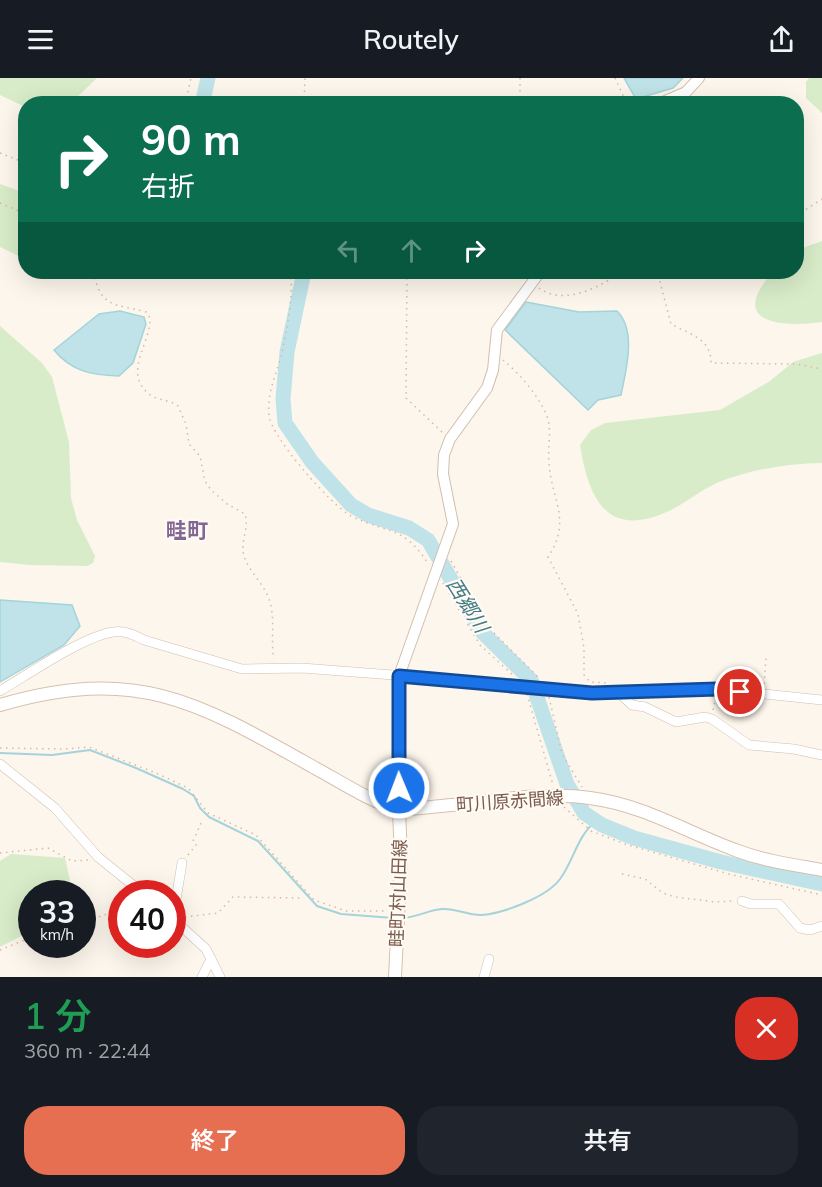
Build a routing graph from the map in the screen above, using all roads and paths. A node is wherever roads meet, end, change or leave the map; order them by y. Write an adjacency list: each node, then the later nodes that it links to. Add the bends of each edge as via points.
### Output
1 (191, 78): 6 (path)
2 (304, 78): 7 (path)
3 (520, 78): 8 (path)
4 (615, 78): 9 (path)
5 (699, 78): 10 (street)
6 (187, 96)
7 (304, 96)
8 (520, 96)
9 (623, 96)
10 (677, 96)
11 (0, 153): 12 (path)
12 (18, 160)
13 (822, 199): 16 (path)
14 (0, 203): 15 (path)
15 (18, 211)
16 (804, 211)
17 (95, 279): 30 (path, via 101,295 111,305 146,312 150,318 140,353 137,376 141,386 152,396 178,406 189,444 200,456 205,481 227,504 245,514 243,549 269,600)
18 (290, 279): 28 (path, via 281,357 268,400 272,428 335,504 349,515 402,534)
19 (407, 279): 26 (path, via 406,398)
20 (534, 279): 23 (street)
21 (606, 279): 23 (path, via 569,296 554,297)
22 (658, 279): 25 (path, via 671,324 699,338 707,347 711,363 796,364)
23 (531, 282): 24 (street, via 497,330)
24 (494, 358): 26 (street, via 487,388); 34 (path, via 506,361 539,401 549,421 549,466 560,520 558,541 548,557 576,608 584,648 584,675 590,681)
25 (822, 369)
26 (450, 439): 27 (street, via 442,465 453,524)
27 (446, 549): 28 (street); 33 (path, via 459,580 488,627 534,672)
28 (436, 575): 31 (street); 32 (path, via 480,645)
29 (766, 658): 37 (path)
30 (275, 669): 31 (street); 36 (street, via 224,665 131,633 114,631 82,644)
31 (399, 676): 32 (street); 46 (street)
32 (524, 685): 33 (street); 44 (path)
33 (543, 687): 34 (street, via 592,693); 45 (path, via 567,766)
34 (615, 688): 35 (street); 40 (street, via 633,705 645,706 676,722)
35 (717, 689): 37 (street); 40 (path)
36 (0, 691)
37 (763, 694): 38 (street)
38 (822, 700)
39 (0, 705): 46 (main road, 町川原赤間線, via 55,690 88,687 134,689 182,701 232,721 350,787)
40 (711, 719): 42 (street, via 749,745)
41 (0, 748): 58 (path, via 88,747 156,773 188,788 208,813 256,835 314,900 346,911)
42 (822, 755)
43 (0, 764): 49 (street, via 55,808)
44 (558, 796): 45 (main road, 町川原赤間線); 46 (main road, 町川原赤間線); 55 (path, via 582,826 628,845)
45 (590, 798): 51 (main road, 町川原赤間線, via 638,808 748,854)
46 (399, 809): 58 (main road, 畦町村山田線)
47 (203, 819): 50 (path, via 194,836 196,844)
48 (0, 853): 49 (path, via 48,848 72,861)
49 (98, 856): 53 (street)
50 (182, 863): 54 (street)
51 (822, 870)
52 (622, 874): 57 (path, via 645,879 675,897)
53 (127, 880)
54 (179, 880)
55 (822, 896)
56 (303, 898): 59 (path, via 233,897 218,913)
57 (742, 901): 60 (street, via 779,904 800,928)
58 (398, 913): 68 (main road, 畦町村山田線)
59 (186, 917)
60 (822, 926)
61 (186, 929): 64 (street)
62 (18, 943): 63 (path)
63 (0, 950)
64 (211, 959): 66 (street); 67 (street)
65 (489, 959): 69 (street)
66 (202, 977)
67 (220, 977)
68 (395, 977)
69 (484, 977)

